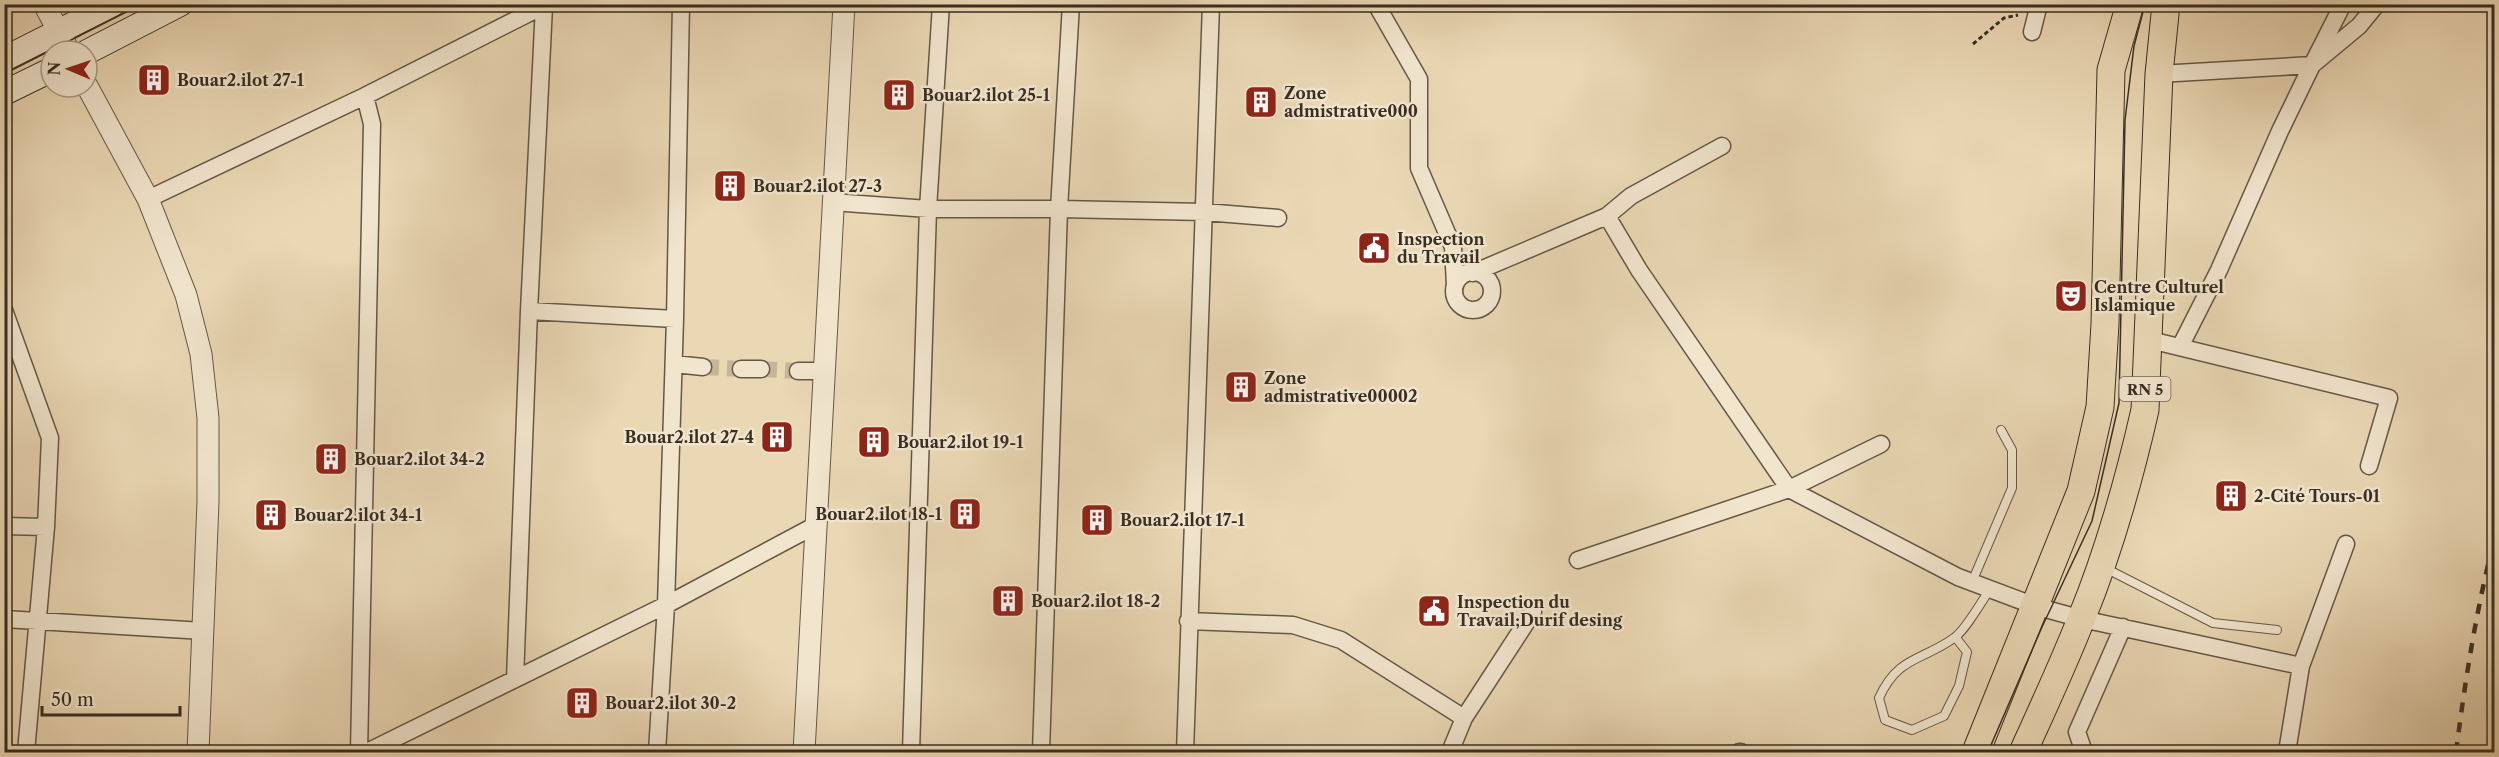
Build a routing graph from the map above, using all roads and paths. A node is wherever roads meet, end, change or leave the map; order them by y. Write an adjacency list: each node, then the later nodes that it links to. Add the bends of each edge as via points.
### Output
1 (44, 4): 16 (street)
2 (112, 4): 17 (main road)
3 (180, 4): 19 (main road)
4 (681, 4): 40 (street)
5 (844, 4): 30 (street)
6 (941, 4): 32 (street)
7 (1071, 4): 31 (street)
8 (1211, 4): 33 (street)
9 (1376, 4): 37 (street, via 1419,79 1419,168 1454,247)
10 (2130, 4): 62 (main road, RN 5, via 2111,70 2100,407 2081,491)
11 (2166, 4): 23 (main road, RN 5)
12 (2343, 4): 22 (street)
13 (2377, 4): 22 (street, via 2359,26)
14 (546, 5): 26 (street); 39 (street)
15 (2035, 18): 18 (path, via 2004,18)
16 (63, 39)
17 (67, 39)
18 (1973, 44)
19 (99, 46)
20 (39, 48): 21 (main road)
21 (4, 59)
22 (2312, 65): 23 (street); 42 (street)
23 (2159, 74): 41 (main road, RN 5)
24 (39, 76): 25 (main road)
25 (4, 93)
26 (365, 96): 29 (street); 77 (street, via 372,124)
27 (94, 99): 29 (street)
28 (1722, 146): 34 (street, via 1631,196)
29 (148, 200): 70 (street, via 186,295 201,354 208,418)
30 (832, 202): 32 (street); 48 (street)
31 (1059, 208): 32 (street); 33 (street); 82 (street)
32 (928, 209): 81 (street)
33 (1205, 212): 35 (street); 67 (street)
34 (1607, 216): 36 (street); 52 (street, via 1639,270)
35 (1278, 218)
36 (1473, 273): 37 (street, via 1462,276); 37 (street, via 1484,277 1491,287 1490,299 1481,308 1469,310 1458,303)
37 (1455, 285)
38 (4, 310): 55 (street, via 50,438)
39 (529, 311): 40 (street); 73 (street)
40 (675, 319): 43 (street)
41 (2146, 339): 42 (street); 58 (main road, RN 5, via 2145,411)
42 (2180, 347): 51 (street, via 2390,398)
43 (674, 364): 44 (street); 61 (street)
44 (703, 367)
45 (741, 369): 46 (street)
46 (761, 369)
47 (798, 371): 48 (street)
48 (825, 371): 53 (street)
49 (2001, 430): 59 (lane, via 2012,450 2012,488)
50 (1881, 444): 52 (street)
51 (2369, 466)
52 (1789, 489): 57 (street); 59 (street)
53 (816, 525): 61 (street); 80 (street)
54 (4, 526): 55 (street)
55 (46, 527): 66 (street)
56 (2346, 544): 72 (street)
57 (1578, 560)
58 (2102, 565): 65 (main road, RN 5); 69 (lane, via 2212,623)
59 (1972, 582): 60 (street)
60 (1990, 589): 62 (street); 71 (lane)
61 (666, 605): 73 (street); 79 (street)
62 (2035, 606): 65 (street); 85 (main road, RN 5)
63 (1533, 612): 74 (street)
64 (4, 619): 66 (street)
65 (2082, 619): 68 (street); 86 (main road, RN 5)
66 (39, 621): 70 (street); 75 (street)
67 (1188, 621): 74 (street, via 1293,626 1341,640); 83 (street)
68 (2123, 627): 72 (street); 87 (street, via 2077,732)
69 (2277, 630)
70 (204, 632): 76 (street)
71 (1956, 638): 71 (lane, via 1913,659 1888,679 1879,698 1885,720 1912,730 1944,716 1959,686 1967,652)
72 (2301, 666): 88 (street)
73 (515, 679): 78 (street)
74 (1464, 718): 84 (street)
75 (26, 753)
76 (198, 753)
77 (359, 753)
78 (367, 753)
79 (657, 753)
80 (804, 753)
81 (911, 753)
82 (1041, 753)
83 (1185, 753)
84 (1450, 753)
85 (1976, 753)
86 (2023, 753)
87 (2085, 753)
88 (2287, 753)

